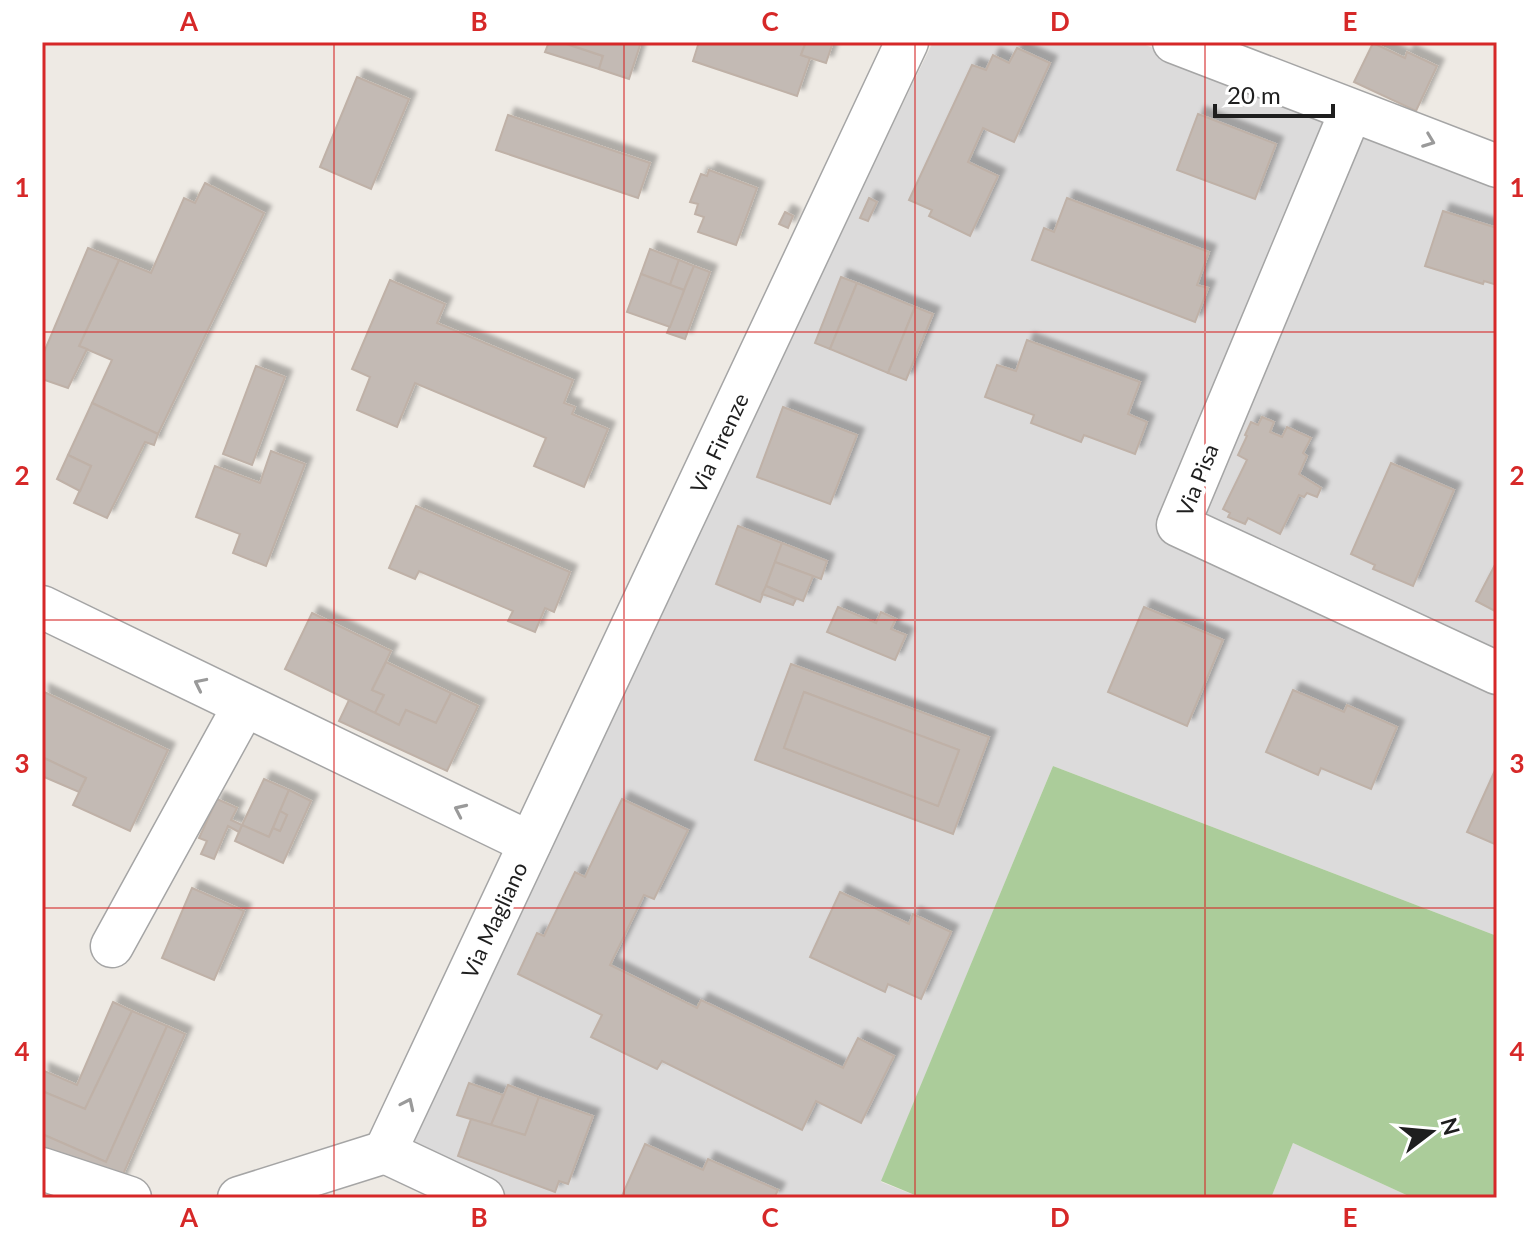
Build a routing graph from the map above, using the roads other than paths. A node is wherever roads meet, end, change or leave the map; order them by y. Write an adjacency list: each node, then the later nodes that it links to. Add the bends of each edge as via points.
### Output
1 (907, 42): 8 (street, Via Firenze)
2 (1174, 42): 3 (street)
3 (1351, 111): 4 (street, one-way to 4); 6 (street, Via Pisa, via 1178,525)
4 (1497, 166)
5 (42, 607): 7 (street, Via Magliano, one-way to 5)
6 (1497, 673)
7 (244, 706): 8 (street, Via Magliano, one-way to 7); 9 (street)
8 (530, 843): 10 (street, Via Magliano, one-way to 8)
9 (112, 946)
10 (385, 1152): 13 (street); 14 (street)
11 (42, 1169): 12 (street)
12 (130, 1198)
13 (239, 1198)
14 (483, 1198)

